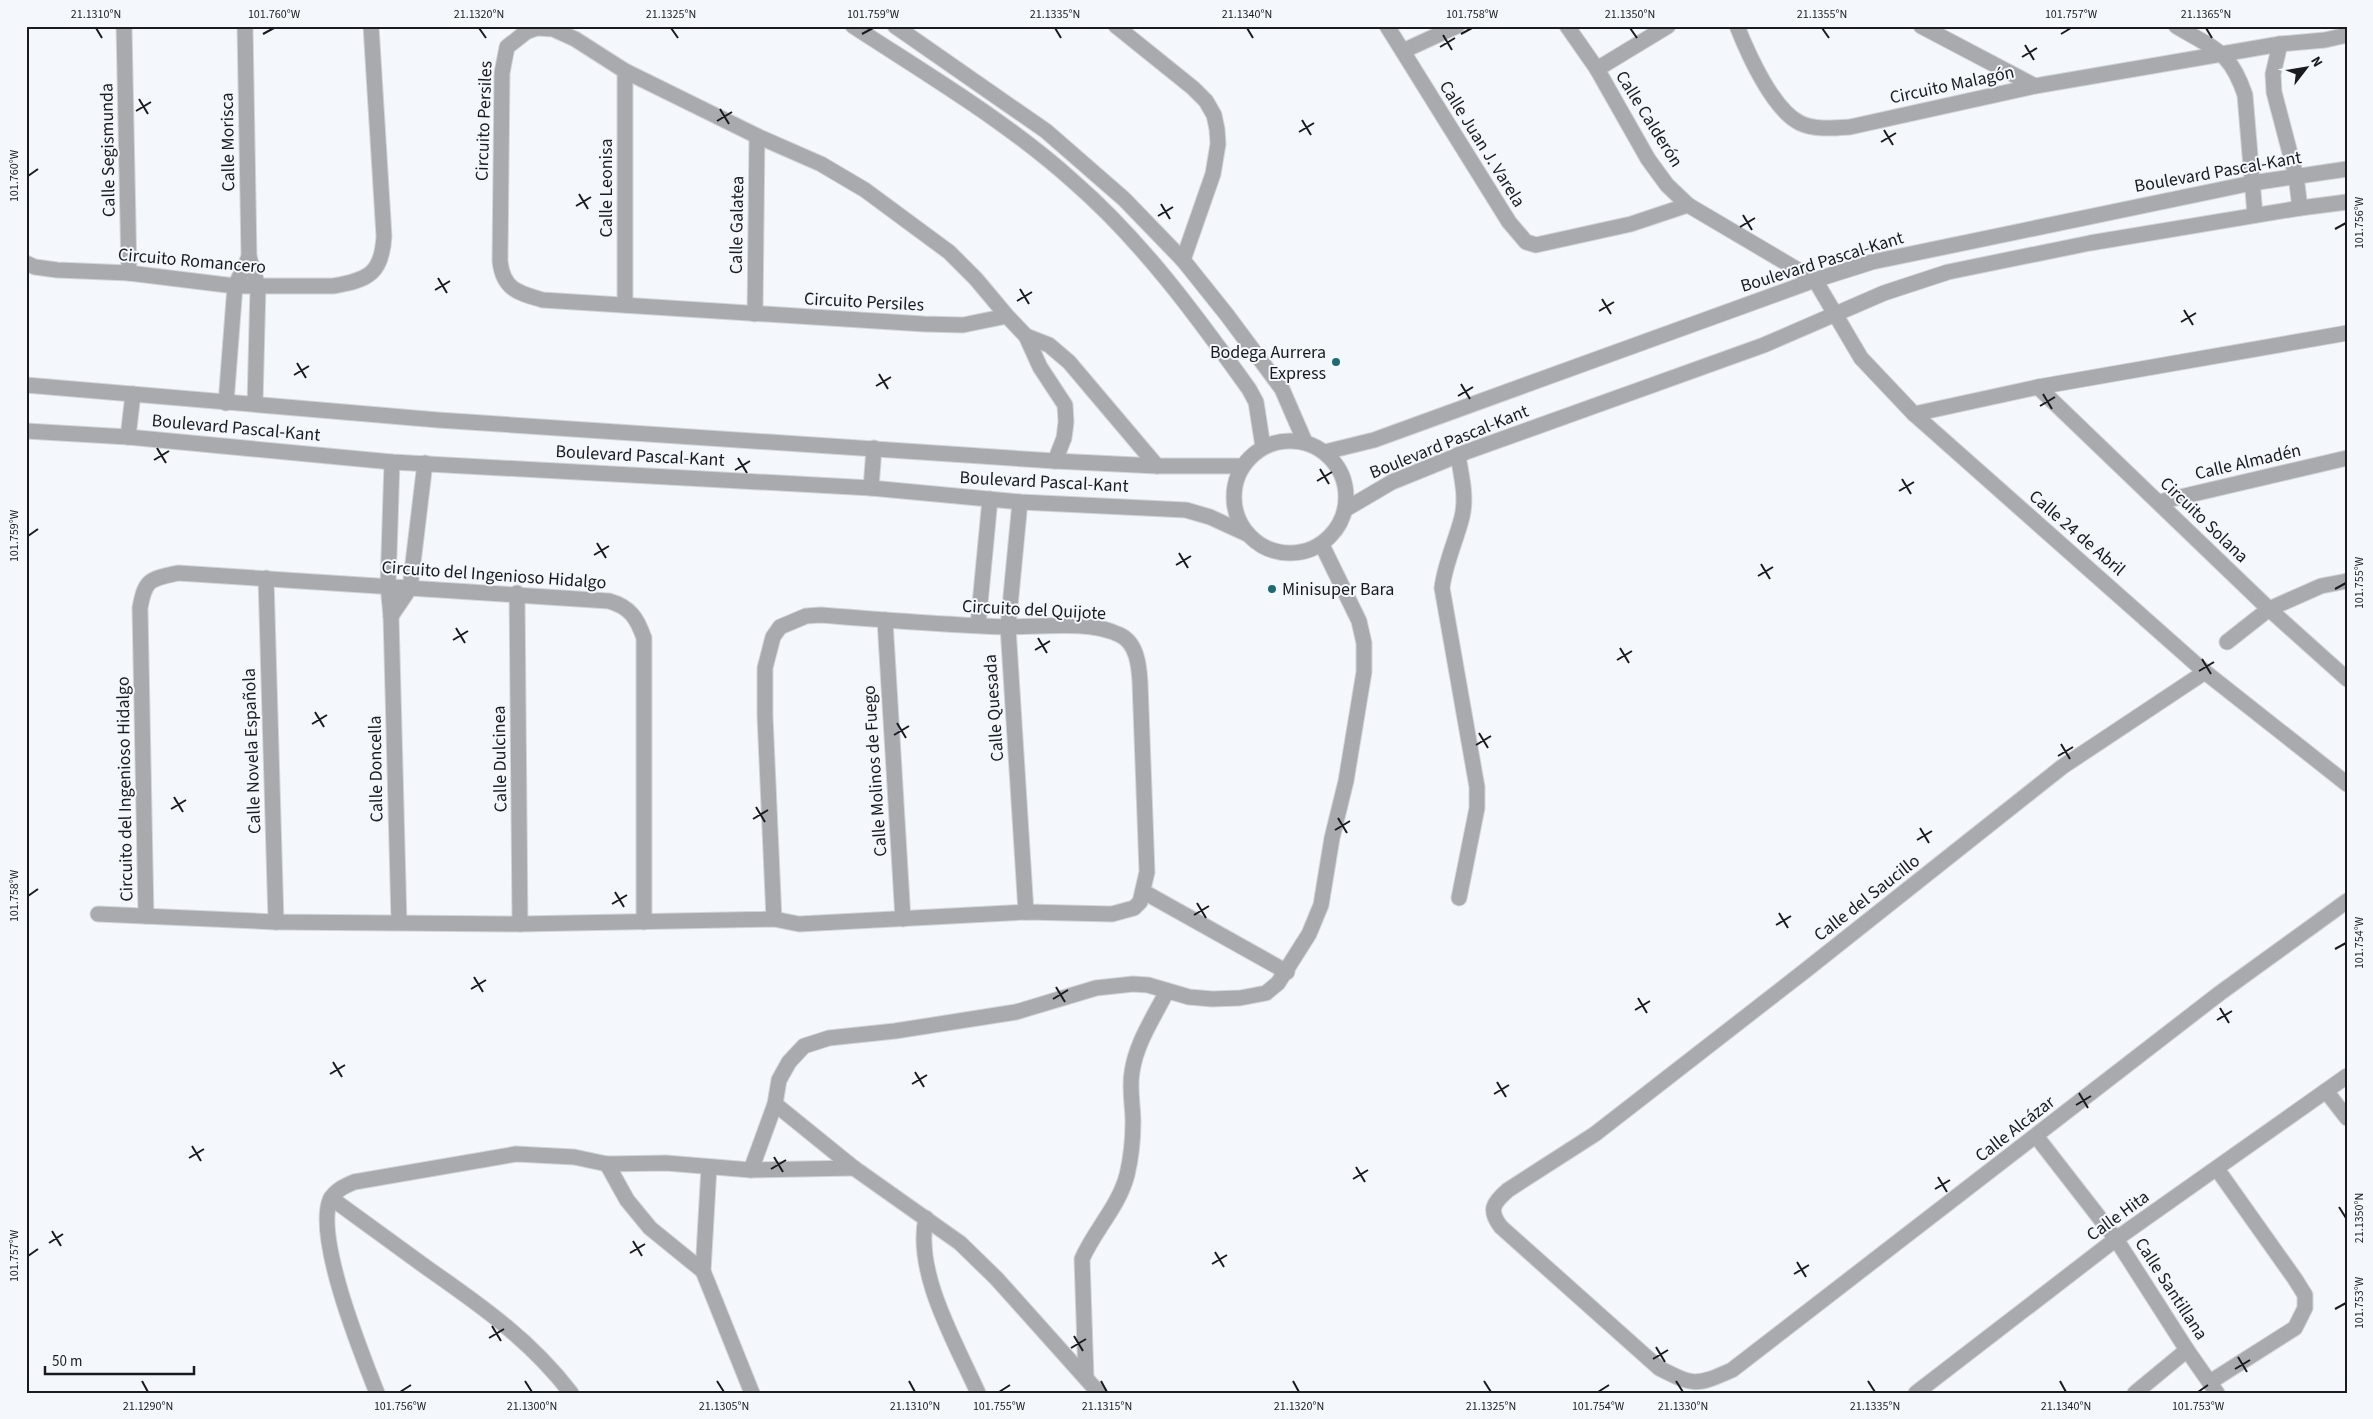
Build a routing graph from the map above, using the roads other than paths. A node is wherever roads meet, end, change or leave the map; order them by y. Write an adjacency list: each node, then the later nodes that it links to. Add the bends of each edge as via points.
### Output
1 (124, 26): 32 (street, Calle Segismunda)
2 (245, 26): 29 (street, Calle Morisca)
3 (371, 26): 35 (street, Circuito Romancero, via 384,236 381,261 376,269 349,283 334,286)
4 (853, 26): 51 (street, via 989,114 1073,181 1107,213 1165,276 1249,389 1256,402)
5 (895, 26): 30 (street, via 1046,131 1124,199)
6 (1116, 26): 30 (street, via 1206,101 1218,129 1213,174)
7 (1388, 26): 16 (street, Calle Juan J. Varela)
8 (1457, 26): 16 (street)
9 (1567, 26): 18 (street, Calle Calderón)
10 (1668, 26): 18 (street)
11 (1737, 26): 20 (street, Circuito Malagón, via 1767,87 1785,112 1801,124 1850,127)
12 (1921, 26): 20 (street)
13 (2176, 26): 17 (street)
14 (2347, 35): 15 (street, Circuito Malagón)
15 (2280, 44): 17 (street, Circuito Malagón); 23 (street, via 2273,74 2274,92)
16 (1403, 51): 26 (street, Calle Juan J. Varela, via 1509,222 1526,242 1536,245 1630,224)
17 (2225, 55): 20 (street, Circuito Malagón); 24 (street, via 2245,95)
18 (1596, 69): 26 (street, Calle Calderón, via 1648,159 1667,185)
19 (625, 71): 21 (street, Circuito Persiles); 36 (street, Calle Leonisa); 36 (street, Circuito Persiles, via 553,29 537,28 526,32 507,47 502,73 500,261 504,280 525,295 543,300)
20 (2034, 86)
21 (757, 136): 37 (street, Calle Galatea); 38 (street, Circuito Persiles, via 821,164 865,190 949,252)
22 (2347, 169): 23 (street, Boulevard Pascal-Kant)
23 (2296, 176): 24 (street, Boulevard Pascal-Kant); 27 (street)
24 (2252, 183): 28 (street); 33 (street, Boulevard Pascal-Kant, via 1920,251)
25 (2347, 202): 27 (street, Boulevard Pascal-Kant)
26 (1688, 205): 33 (street, Calle Calderón)
27 (2300, 208): 28 (street, Boulevard Pascal-Kant)
28 (2255, 215): 39 (street, Boulevard Pascal-Kant, via 2090,243 1948,272 1884,293)
29 (249, 257): 34 (street, Calle Morisca); 35 (street, Calle Morisca)
30 (1183, 260): 50 (street, via 1282,389)
31 (26, 263): 32 (street, Circuito Romancero, via 57,270)
32 (129, 274): 34 (street, Circuito Romancero)
33 (1815, 280): 39 (street, Calle 24 de Abril); 53 (street, Boulevard Pascal-Kant, via 1374,440)
34 (234, 286): 35 (street, Circuito Romancero); 45 (street, Calle Morisca)
35 (258, 286): 46 (street, Calle Morisca)
36 (625, 305): 37 (street, Circuito Persiles)
37 (755, 314): 38 (street, Circuito Persiles, via 944,324)
38 (1007, 316): 41 (street, Circuito Persiles)
39 (1835, 316): 47 (street, Calle 24 de Abril, via 1861,358); 54 (street, Boulevard Pascal-Kant, via 1764,345)
40 (2347, 333): 43 (street)
41 (1026, 336): 56 (street, Circuito Persiles, via 1040,367 1065,405 1064,438); 59 (street, Circuito Persiles, via 1049,345 1069,362)
42 (26, 385): 44 (street, Boulevard Pascal-Kant)
43 (2038, 387): 47 (street); 64 (street, Circuito Solana)
44 (133, 394): 45 (street, Boulevard Pascal-Kant); 49 (street)
45 (226, 402): 46 (street, Boulevard Pascal-Kant)
46 (256, 404): 52 (street, Boulevard Pascal-Kant, via 438,420)
47 (1914, 414): 79 (street, Calle 24 de Abril)
48 (26, 431): 49 (street, Boulevard Pascal-Kant)
49 (128, 437): 57 (street, Boulevard Pascal-Kant)
50 (1305, 442): 51 (street, via 1284,440); 53 (street)
51 (1263, 447): 60 (street)
52 (874, 448): 56 (street, Boulevard Pascal-Kant); 61 (street)
53 (1325, 452): 65 (street, via 1342,475)
54 (1458, 455): 65 (street, Boulevard Pascal-Kant, via 1392,482); 83 (street, via 1464,495 1462,516 1442,588 1477,787)
55 (2347, 458): 64 (street, Calle Almadén)
56 (1055, 461): 59 (street, Boulevard Pascal-Kant)
57 (392, 462): 58 (street, Boulevard Pascal-Kant); 70 (street, Calle Doncella)
58 (426, 463): 61 (street, Boulevard Pascal-Kant); 71 (street)
59 (1157, 466): 60 (street, Boulevard Pascal-Kant)
60 (1242, 466): 66 (street, via 1234,489 1236,513)
61 (871, 488): 62 (street, Boulevard Pascal-Kant)
62 (990, 499): 63 (street, Boulevard Pascal-Kant); 76 (street)
63 (1020, 502): 66 (street, Boulevard Pascal-Kant, via 1186,510); 77 (street, Calle Quesada)
64 (2159, 502): 73 (street, Circuito Solana)
65 (1346, 509): 67 (street, via 1338,530)
66 (1247, 534): 67 (street, via 1263,548 1283,554 1304,553)
67 (1322, 545): 94 (street, via 1359,621 1364,643 1364,672 1322,905)
68 (266, 578): 70 (street, Circuito del Ingenioso Hidalgo); 87 (street, Circuito del Ingenioso Hidalgo, via 178,573 156,579 144,588 140,608); 90 (street, Calle Novela Española)
69 (2347, 581): 73 (street, via 2321,586)
70 (388, 586): 71 (street, Circuito del Ingenioso Hidalgo); 74 (street, Calle Doncella)
71 (410, 588): 72 (street, Circuito del Ingenioso Hidalgo); 74 (street)
72 (517, 593): 92 (street, Circuito del Ingenioso Hidalgo, via 609,601 630,610 644,638); 93 (street, Calle Dulcinea)
73 (2269, 609): 78 (street); 80 (street, Circuito Solana)
74 (391, 616): 91 (street, Calle Doncella)
75 (884, 620): 76 (street, Circuito del Quijote); 88 (street, Circuito del Quijote, via 806,616 780,626 773,637 765,668 765,716); 89 (street, Calle Molinos de Fuego)
76 (978, 625): 77 (street, Circuito del Quijote)
77 (1008, 626): 82 (street, Circuito del Quijote, via 1101,629 1122,636 1132,646 1139,665 1141,691 1147,833); 85 (street, Calle Quesada)
78 (2227, 642)
79 (2205, 672): 81 (street, Calle 24 de Abril); 111 (street, Calle del Saucillo, via 2062,767 1595,1134 1499,1198 1493,1208 1494,1217 1501,1227 1660,1368 1687,1382 1709,1380)
80 (2347, 679)
81 (2347, 784)
82 (1144, 892): 85 (street, via 1134,908 1112,914); 94 (street)
83 (1459, 898)
84 (2347, 901): 100 (street, Calle Alcázar, via 2220,993)
85 (1026, 912): 89 (street)
86 (98, 914): 87 (street, Circuito del Ingenioso Hidalgo)
87 (146, 916): 90 (street, Circuito del Ingenioso Hidalgo)
88 (774, 919): 89 (street, via 799,924); 92 (street)
89 (903, 919)
90 (276, 922): 91 (street, Circuito del Ingenioso Hidalgo)
91 (399, 922): 93 (street, Circuito del Ingenioso Hidalgo)
92 (644, 922): 93 (street, Circuito del Ingenioso Hidalgo)
93 (520, 924)
94 (1286, 972): 95 (street, via 1266,993 1240,998 1212,999)
95 (1167, 991): 98 (street, via 1133,984 1096,988 1016,1012 829,1038 804,1046 789,1062 779,1080); 112 (street, via 1140,1044 1132,1070 1133,1122 1127,1176 1114,1208 1082,1259)
96 (2347, 1076): 97 (street, Calle Hita)
97 (2326, 1091): 99 (street); 104 (street, Calle Hita)
98 (775, 1104): 103 (street); 105 (street)
99 (2347, 1118)
100 (2036, 1136): 108 (street, Calle Santillana); 111 (street, Calle Alcázar)
101 (607, 1164): 102 (street); 106 (street, via 574,1157 516,1154 354,1182 340,1188); 109 (street, via 627,1200 650,1228)
102 (709, 1167): 105 (street); 109 (street)
103 (854, 1168): 105 (street); 107 (street)
104 (2217, 1169): 108 (street, Calle Hita); 113 (street, via 2305,1295 2305,1308 2295,1328)
105 (750, 1170)
106 (331, 1198): 114 (street, via 326,1230 329,1252); 115 (street, via 520,1337)
107 (926, 1218): 112 (street, via 960,1243 996,1278); 117 (street, via 923,1239 926,1267)
108 (2116, 1239): 110 (street, Calle Santillana); 119 (street, Calle Hita)
109 (704, 1271): 116 (street)
110 (2187, 1350): 113 (street, Calle Santillana); 120 (street)
111 (1732, 1370)
112 (1086, 1377): 118 (street)
113 (2214, 1388)
114 (377, 1393)
115 (571, 1393)
116 (752, 1393)
117 (978, 1393)
118 (1099, 1393)
119 (1916, 1393)
120 (2135, 1393)

